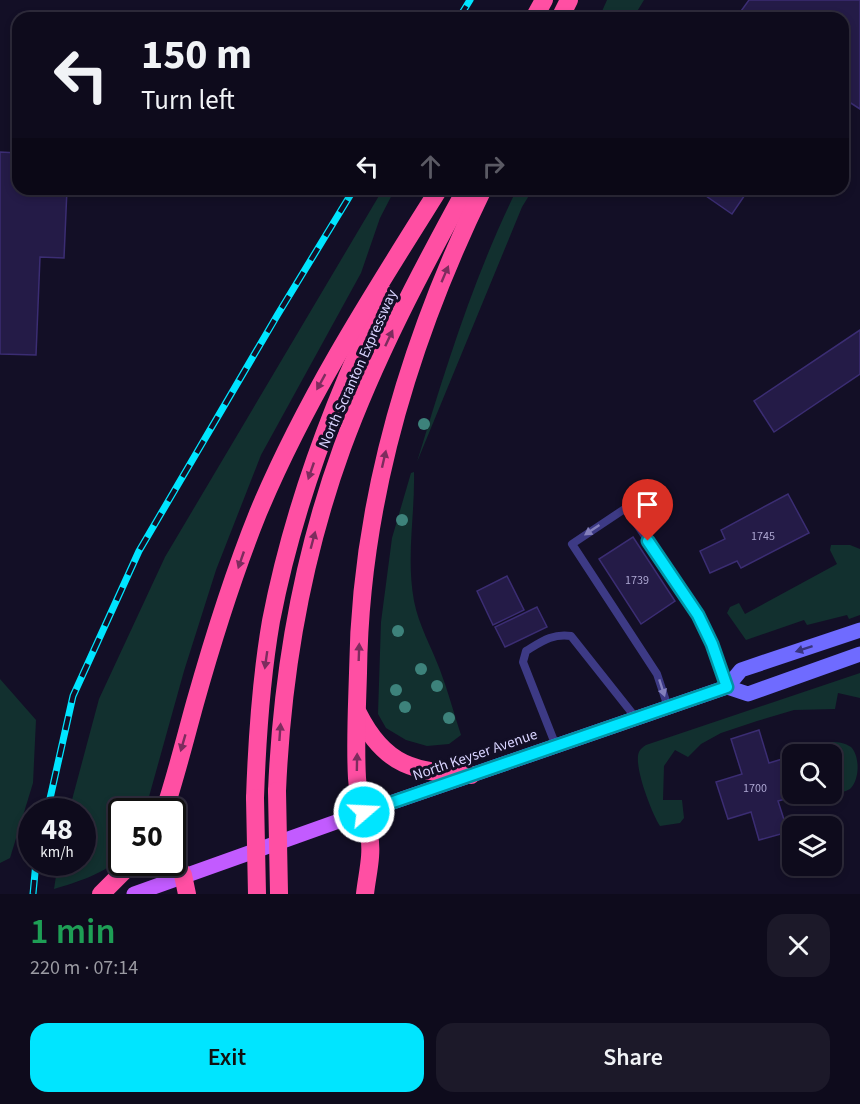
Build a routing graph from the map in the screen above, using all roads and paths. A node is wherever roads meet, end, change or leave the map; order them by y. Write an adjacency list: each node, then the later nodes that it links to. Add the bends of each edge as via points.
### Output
1 (436, 195): 13 (highway, one-way to 13, via 339,350 277,470 219,623)
2 (437, 195): 22 (highway, North Scranton Expressway, one-way to 22, bridge, via 356,356 321,439 292,531 272,621 260,712 255,798)
3 (463, 195): 23 (highway, North Scranton Expressway, one-way to 3, bridge, via 277,790 282,714 294,625 314,537 342,447 376,365)
4 (480, 195): 9 (highway, one-way to 4, via 363,582 387,449 422,331)
5 (860, 630): 7 (main road, North Keyser Avenue, one-way to 7, via 741,670)
6 (860, 654): 7 (main road, North Keyser Avenue, via 748,694)
7 (727, 687): 8 (main road, North Keyser Avenue); 8 (lane, one-way to 8, via 698,615 626,508 572,544 657,674)
8 (668, 707): 10 (main road, North Keyser Avenue)
9 (357, 711): 12 (highway, via 372,738 394,758 426,771); 14 (highway, one-way to 9, via 357,779)
10 (636, 718): 11 (main road, North Keyser Avenue); 11 (lane, via 571,636 546,639 526,651 524,662)
11 (556, 746): 12 (main road, North Keyser Avenue)
12 (471, 775): 14 (main road, North Keyser Avenue)
13 (168, 798)
14 (364, 812): 15 (main road, North Keyser Avenue); 24 (highway, via 370,847)
15 (186, 874)
16 (119, 876): 19 (highway)
17 (180, 876): 20 (main road, North Keyser Avenue)
18 (183, 876): 21 (highway)
19 (101, 894)
20 (134, 894)
21 (187, 894)
22 (256, 894)
23 (279, 894)
24 (365, 894)

